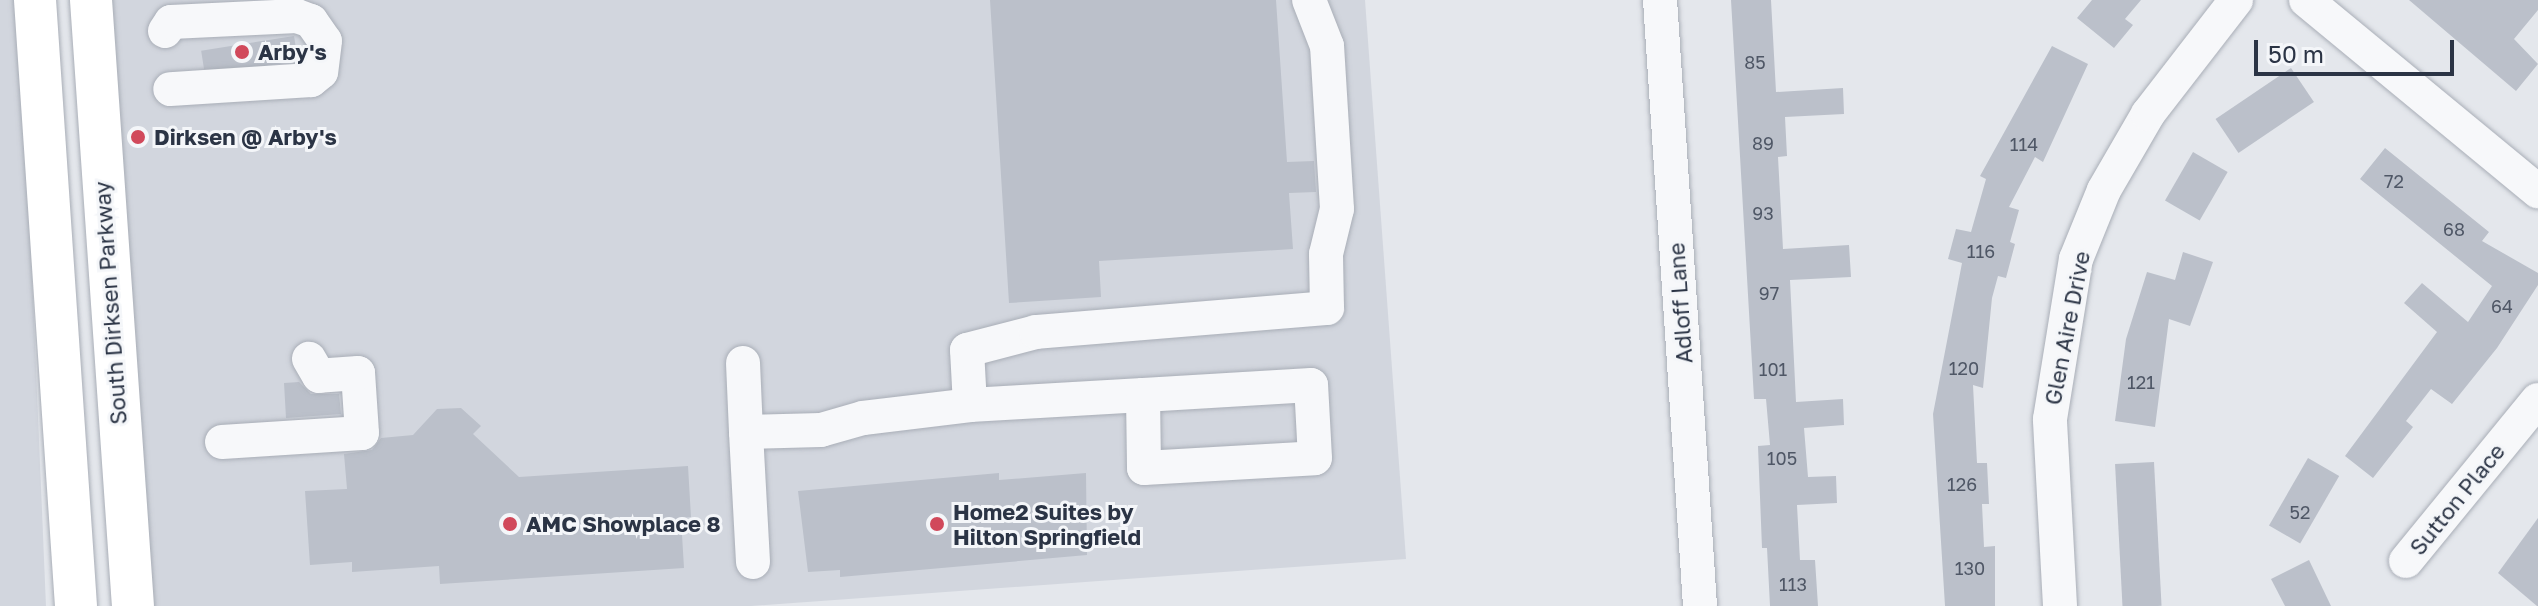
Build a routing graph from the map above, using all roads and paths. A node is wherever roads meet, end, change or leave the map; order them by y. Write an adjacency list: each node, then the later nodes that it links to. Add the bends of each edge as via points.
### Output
1 (35, 0): 20 (main road)
2 (91, 0): 21 (main road, South Dirksen Parkway)
3 (224, 0): 8 (street)
4 (1309, 0): 15 (street, via 1327,46 1336,194 1326,254 1327,308 1036,332 967,350)
5 (1660, 0): 22 (street, Adloff Lane)
6 (2236, 0): 23 (street, Glen Aire Drive, via 2148,114 2104,190 2076,259 2050,419)
7 (2306, 0): 10 (street)
8 (164, 15): 9 (street, via 171,22 297,16 311,21 325,41 321,72 311,80)
9 (170, 89)
10 (2538, 191)
11 (309, 359): 17 (street, via 319,376 358,373 362,433)
12 (743, 363): 16 (street)
13 (1143, 395): 13 (street, via 1311,385 1315,458 1144,468); 15 (street)
14 (2538, 400): 18 (street, Sutton Place)
15 (970, 405): 16 (street, via 863,418 821,430)
16 (746, 432): 19 (street)
17 (222, 442)
18 (2406, 561)
19 (753, 562)
20 (76, 606)
21 (133, 606)
22 (1700, 606)
23 (2060, 606)

